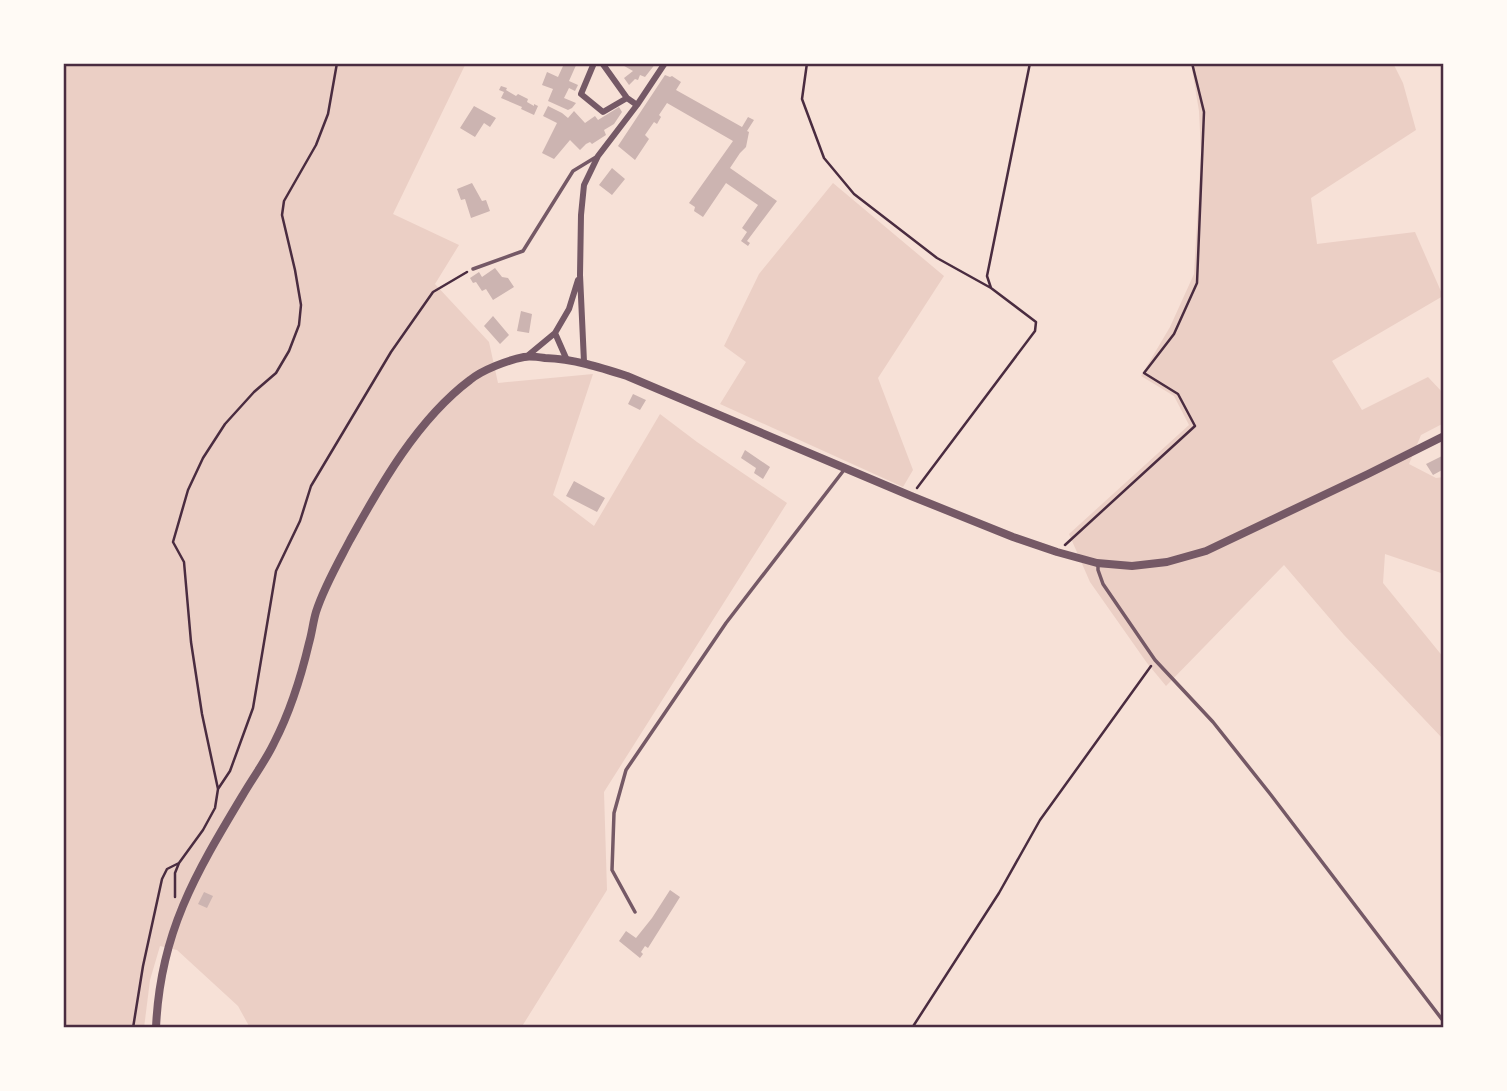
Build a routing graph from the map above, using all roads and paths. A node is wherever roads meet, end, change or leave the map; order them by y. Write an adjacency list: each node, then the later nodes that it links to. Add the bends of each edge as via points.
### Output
1 (337, 63): 24 (path, via 328,114 284,201 282,215 301,305 299,325 276,373 225,424 203,458 173,542 184,562 193,654)
2 (594, 63): 8 (street, via 580,94 603,112)
3 (602, 63): 8 (street)
4 (665, 63): 9 (street)
5 (807, 63): 13 (path, via 802,99 824,159 854,194 937,258)
6 (1030, 63): 13 (path, via 987,276)
7 (1192, 63): 21 (path, via 1204,112 1198,283 1174,334 1144,373 1178,394 1195,426)
8 (627, 98): 9 (street)
9 (637, 105): 10 (street)
10 (598, 156): 11 (lane, via 573,171 523,251); 12 (street, via 584,185)
11 (472, 269): 24 (path, via 433,292 391,352 311,486 300,522 276,571 253,708 230,771)
12 (580, 275): 14 (street); 17 (street)
13 (991, 288): 20 (path, via 1037,322 1035,331)
14 (555, 333): 15 (street); 16 (street)
15 (526, 357): 16 (street); 26 (street, via 472,378 429,420 389,472 321,600 300,678 274,744 207,854)
16 (566, 358): 17 (street)
17 (584, 362): 19 (street)
18 (1444, 436): 22 (street, via 1206,551 1144,565)
19 (845, 468): 20 (street); 27 (lane, via 726,622 626,770 614,813 612,870)
20 (911, 496): 21 (street)
21 (1057, 552): 22 (street)
22 (1097, 563): 23 (lane, via 1103,584)
23 (1155, 660): 28 (lane, via 1221,732); 31 (path, via 1040,820)
24 (218, 789): 25 (path, via 215,808 203,831)
25 (179, 863): 26 (path, via 174,894); 29 (path, via 167,869 162,879)
26 (180, 909): 30 (street, via 161,975)
27 (635, 912)
28 (1444, 1022)
29 (132, 1028)
30 (156, 1028)
31 (912, 1028)

